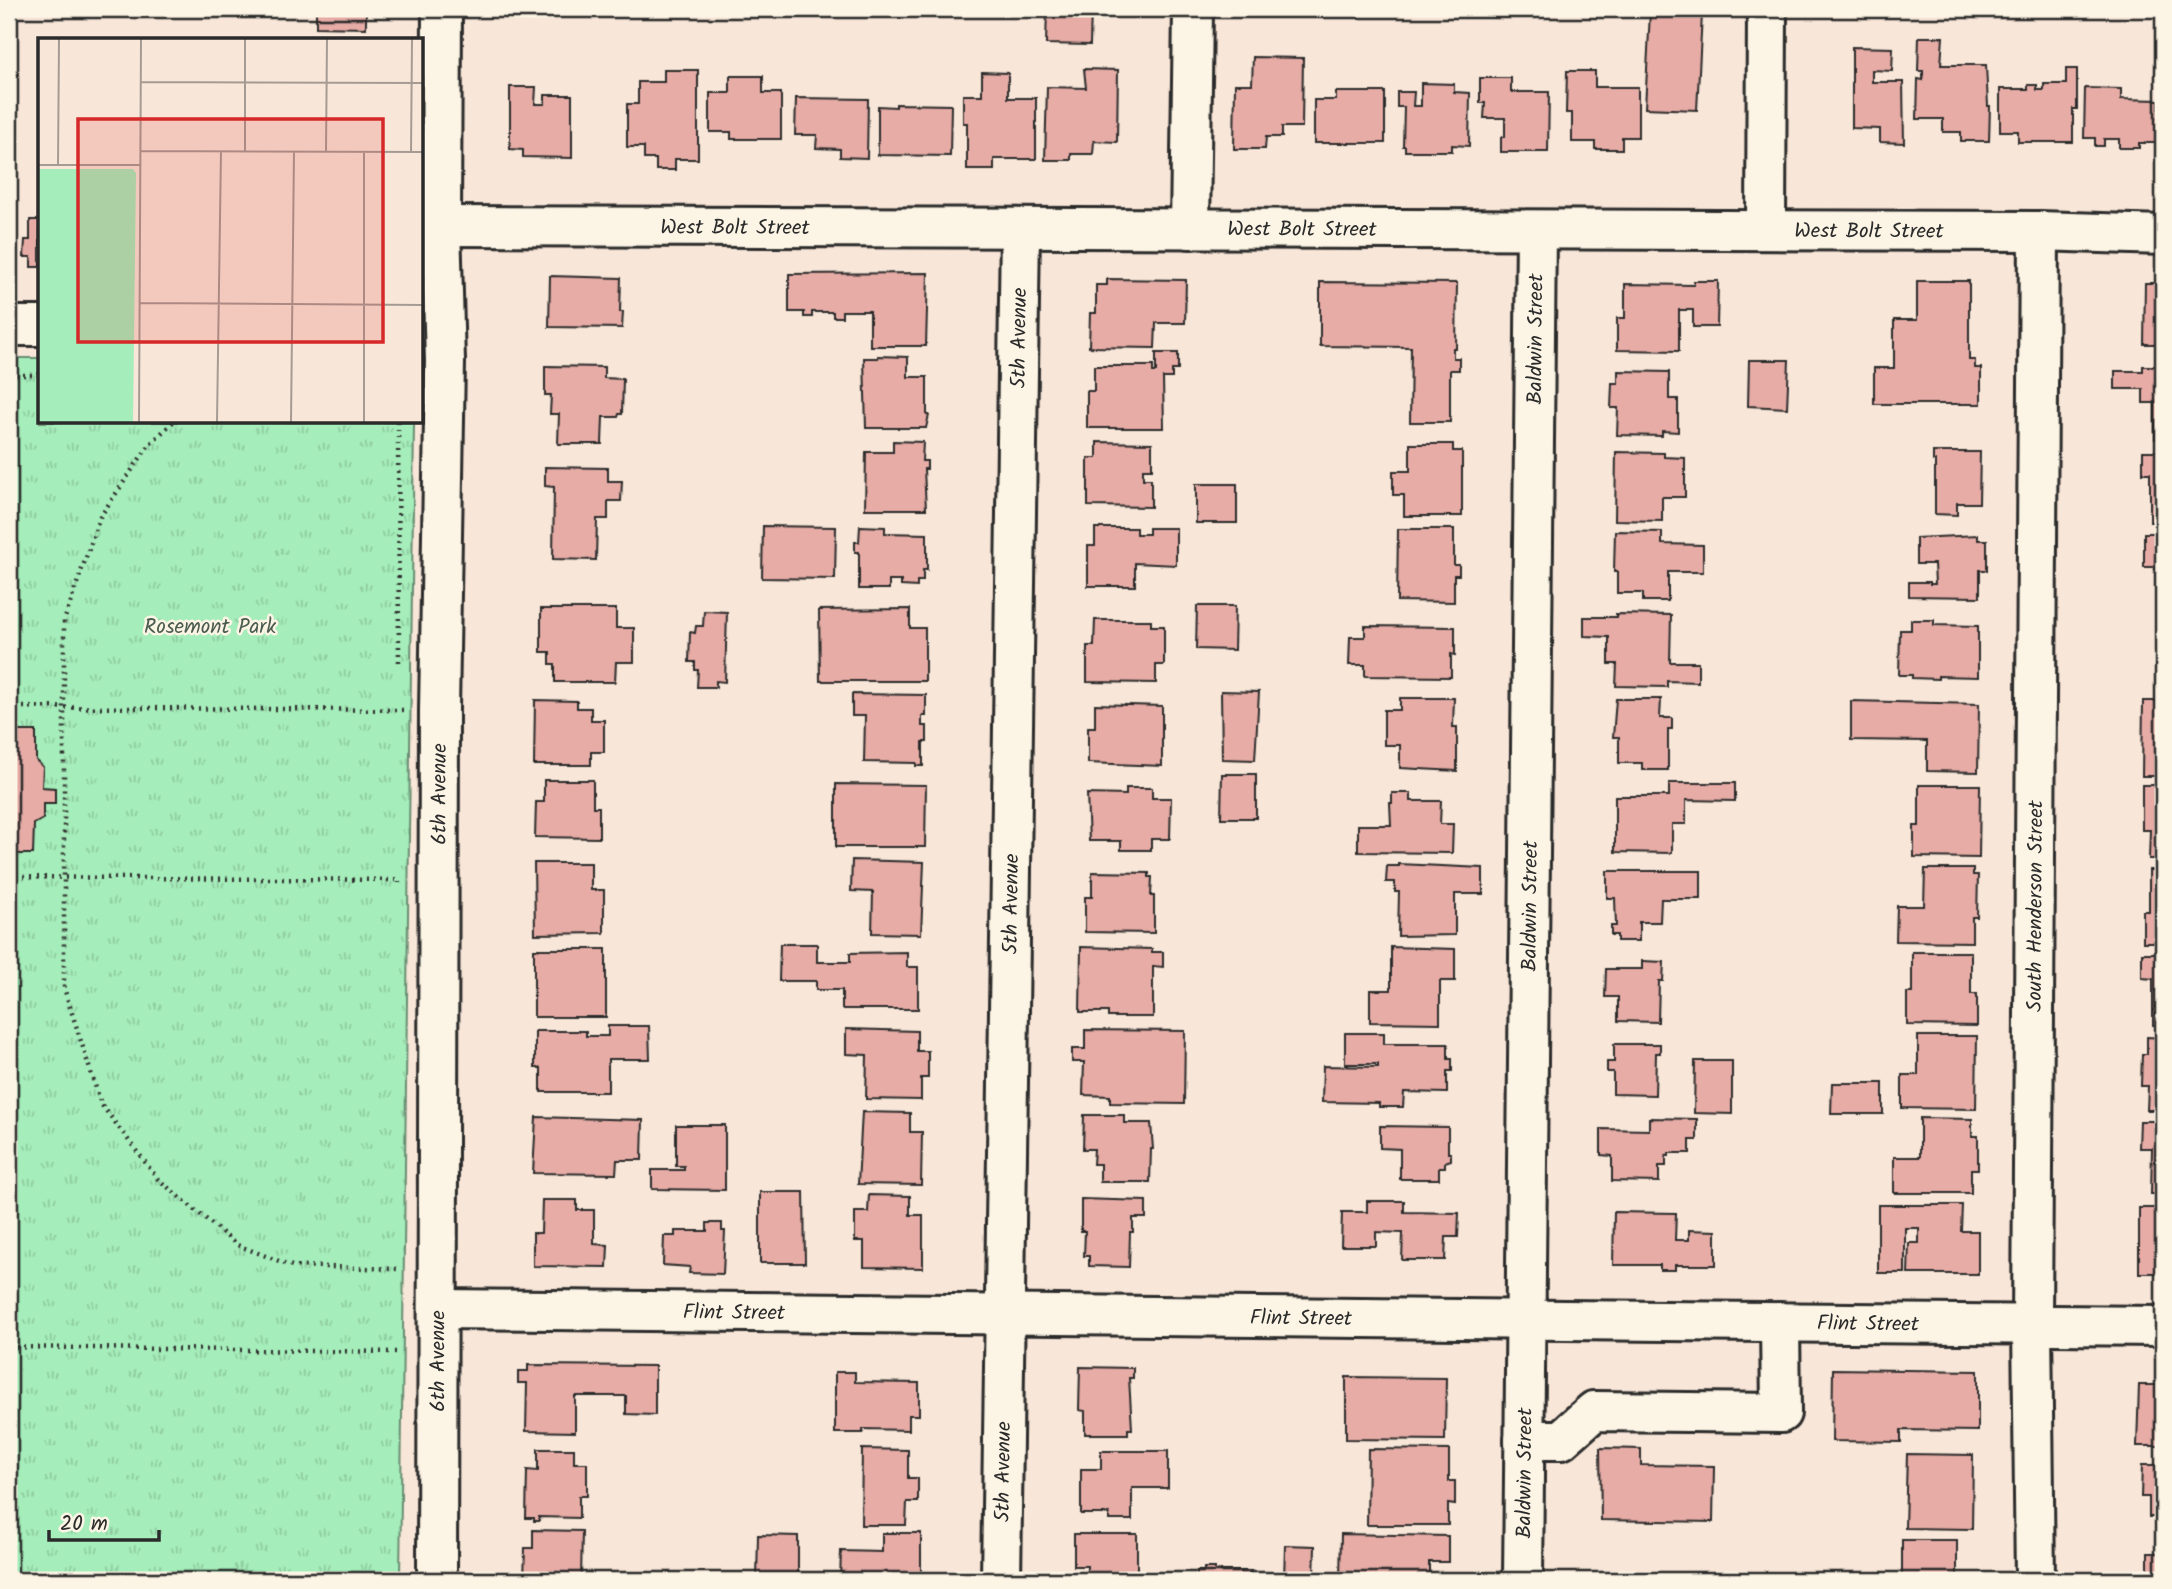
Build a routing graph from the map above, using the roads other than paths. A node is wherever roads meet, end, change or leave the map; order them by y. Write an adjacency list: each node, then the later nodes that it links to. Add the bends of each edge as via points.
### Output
1 (442, 9): 4 (street, 6th Avenue)
2 (1193, 9): 6 (street)
3 (1767, 9): 7 (street)
4 (441, 226): 5 (street, West Bolt Street); 13 (street, 6th Avenue)
5 (1020, 229): 6 (street, West Bolt Street); 15 (street, 5th Avenue)
6 (1190, 229): 8 (street, West Bolt Street)
7 (1766, 230): 8 (street, West Bolt Street); 9 (street, West Bolt Street)
8 (1536, 231): 16 (street, Baldwin Street)
9 (2039, 231): 10 (street, West Bolt Street); 18 (street, South Henderson Street)
10 (2163, 235)
11 (9, 326): 12 (street)
12 (38, 326)
13 (433, 328): 14 (street, 6th Avenue, via 439,710)
14 (438, 1309): 15 (street, Flint Street); 21 (street, 6th Avenue)
15 (1005, 1315): 16 (street, Flint Street); 22 (street, 5th Avenue)
16 (1526, 1320): 17 (street, Flint Street); 20 (street, Baldwin Street)
17 (1780, 1322): 18 (street, Flint Street); 20 (street, via 1781,1413 1594,1411 1561,1440)
18 (2032, 1324): 19 (street, Flint Street); 24 (street, South Henderson Street)
19 (2163, 1325)
20 (1524, 1440): 23 (street, Baldwin Street)
21 (437, 1580)
22 (1001, 1580)
23 (1523, 1580)
24 (2035, 1580)

